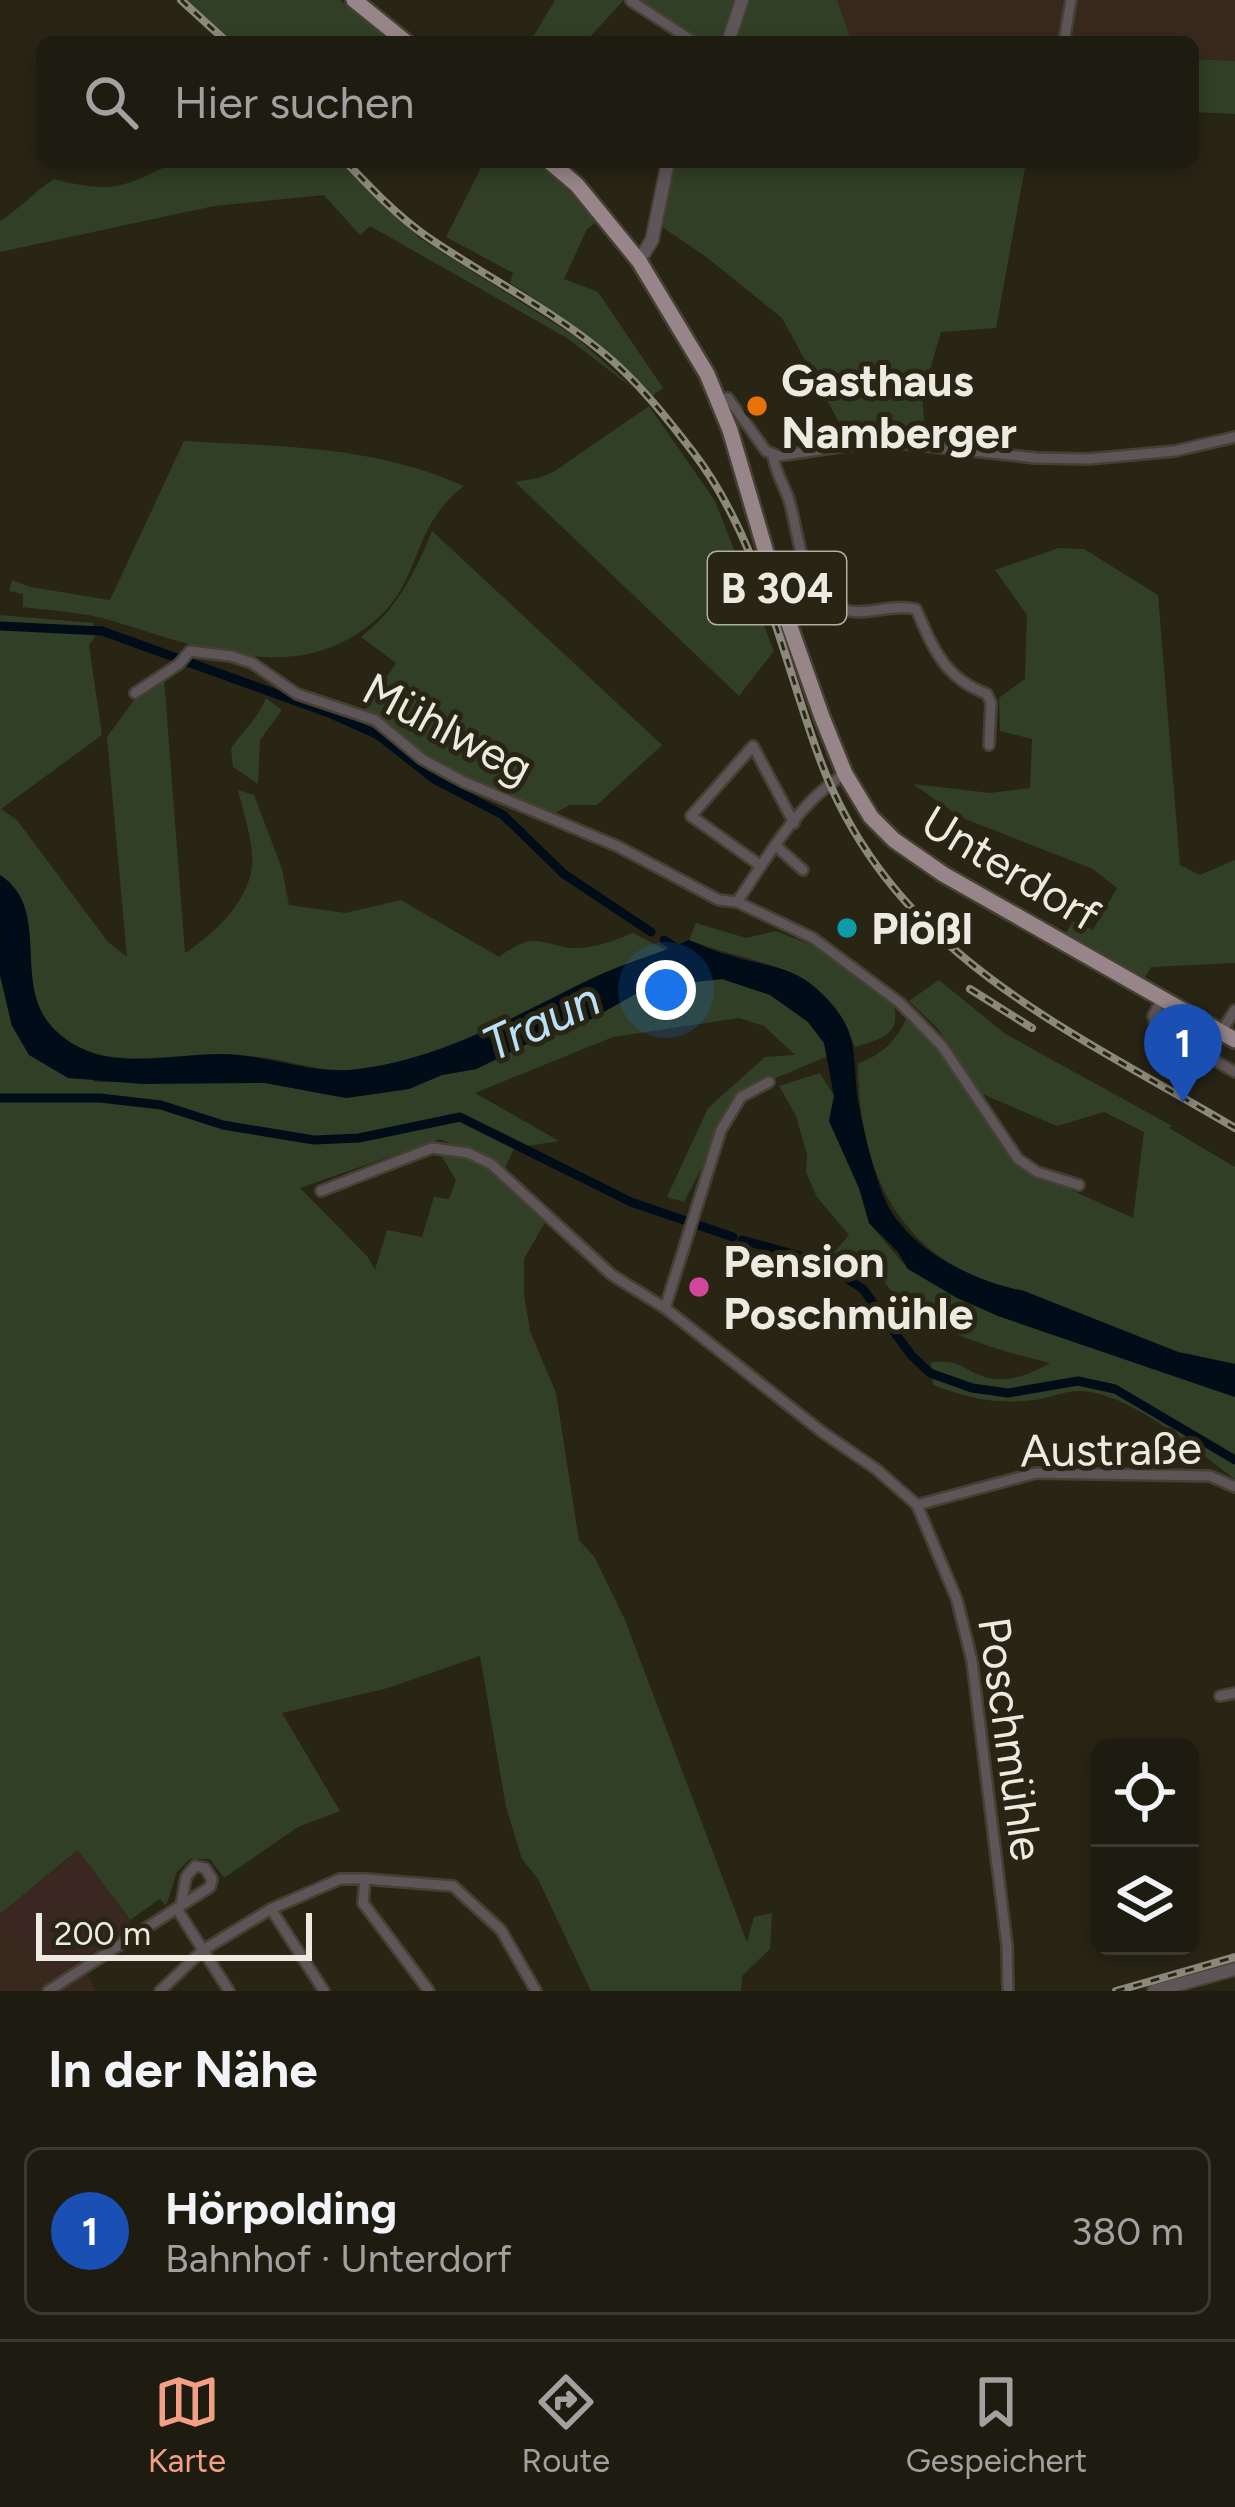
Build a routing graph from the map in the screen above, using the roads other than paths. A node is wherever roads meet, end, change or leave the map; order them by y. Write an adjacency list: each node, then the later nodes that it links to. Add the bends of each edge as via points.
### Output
1 (354, 0): 5 (main road)
2 (742, 0): 7 (street)
3 (1071, 0): 8 (street)
4 (632, 1): 6 (street)
5 (399, 36)
6 (685, 36)
7 (730, 36)
8 (1065, 36)
9 (557, 168): 11 (main road, B 304)
10 (667, 168): 11 (street, via 652,240)
11 (639, 261): 12 (main road, B 304)
12 (719, 400): 14 (street, via 728,398); 17 (main road, B 304)
13 (1235, 437): 14 (street, via 1088,459 879,441)
14 (773, 455): 16 (street, via 819,593 846,610 916,609 939,662 987,694)
15 (135, 693): 22 (street, Mühlweg, via 190,651 252,663 297,694 375,720 464,782)
16 (989, 746)
17 (845, 774): 18 (street); 23 (main road, Unterdorf / B 304, via 871,817 920,860)
18 (794, 823): 19 (street); 20 (street, via 753,746 691,816)
19 (776, 846): 20 (street); 21 (street)
20 (761, 866): 22 (street)
21 (803, 869)
22 (737, 902): 28 (street, Mühlweg, via 813,938 880,986 942,1046 1018,1159)
23 (1162, 999): 25 (main road, Unterdorf / B 304); 26 (street, via 1157,1028)
24 (1235, 1010): 25 (street, Unterdorf)
25 (1228, 1036)
26 (1235, 1072)
27 (769, 1082): 30 (street, via 741,1097 721,1130)
28 (1079, 1185)
29 (321, 1191): 30 (street, Poschmühle, via 432,1148 468,1153 514,1181 589,1256)
30 (665, 1308): 32 (street, Poschmühle)
31 (1235, 1487): 32 (street, Austraße, via 1210,1476 1036,1473)
32 (917, 1505): 45 (street, Poschmühle, via 957,1600 972,1661)
33 (1235, 1693): 34 (street)
34 (1220, 1696)
35 (365, 1879): 36 (street, via 340,1879); 43 (street, via 363,1903); 44 (street, via 453,1886 501,1930)
36 (271, 1910): 37 (street); 42 (street)
37 (203, 1950): 39 (street, via 179,1908); 40 (street); 41 (street)
38 (1235, 1969): 46 (street)
39 (48, 1991)
40 (160, 1991)
41 (229, 1991)
42 (324, 1991)
43 (429, 1991)
44 (536, 1991)
45 (1008, 1991)
46 (1154, 1991)

